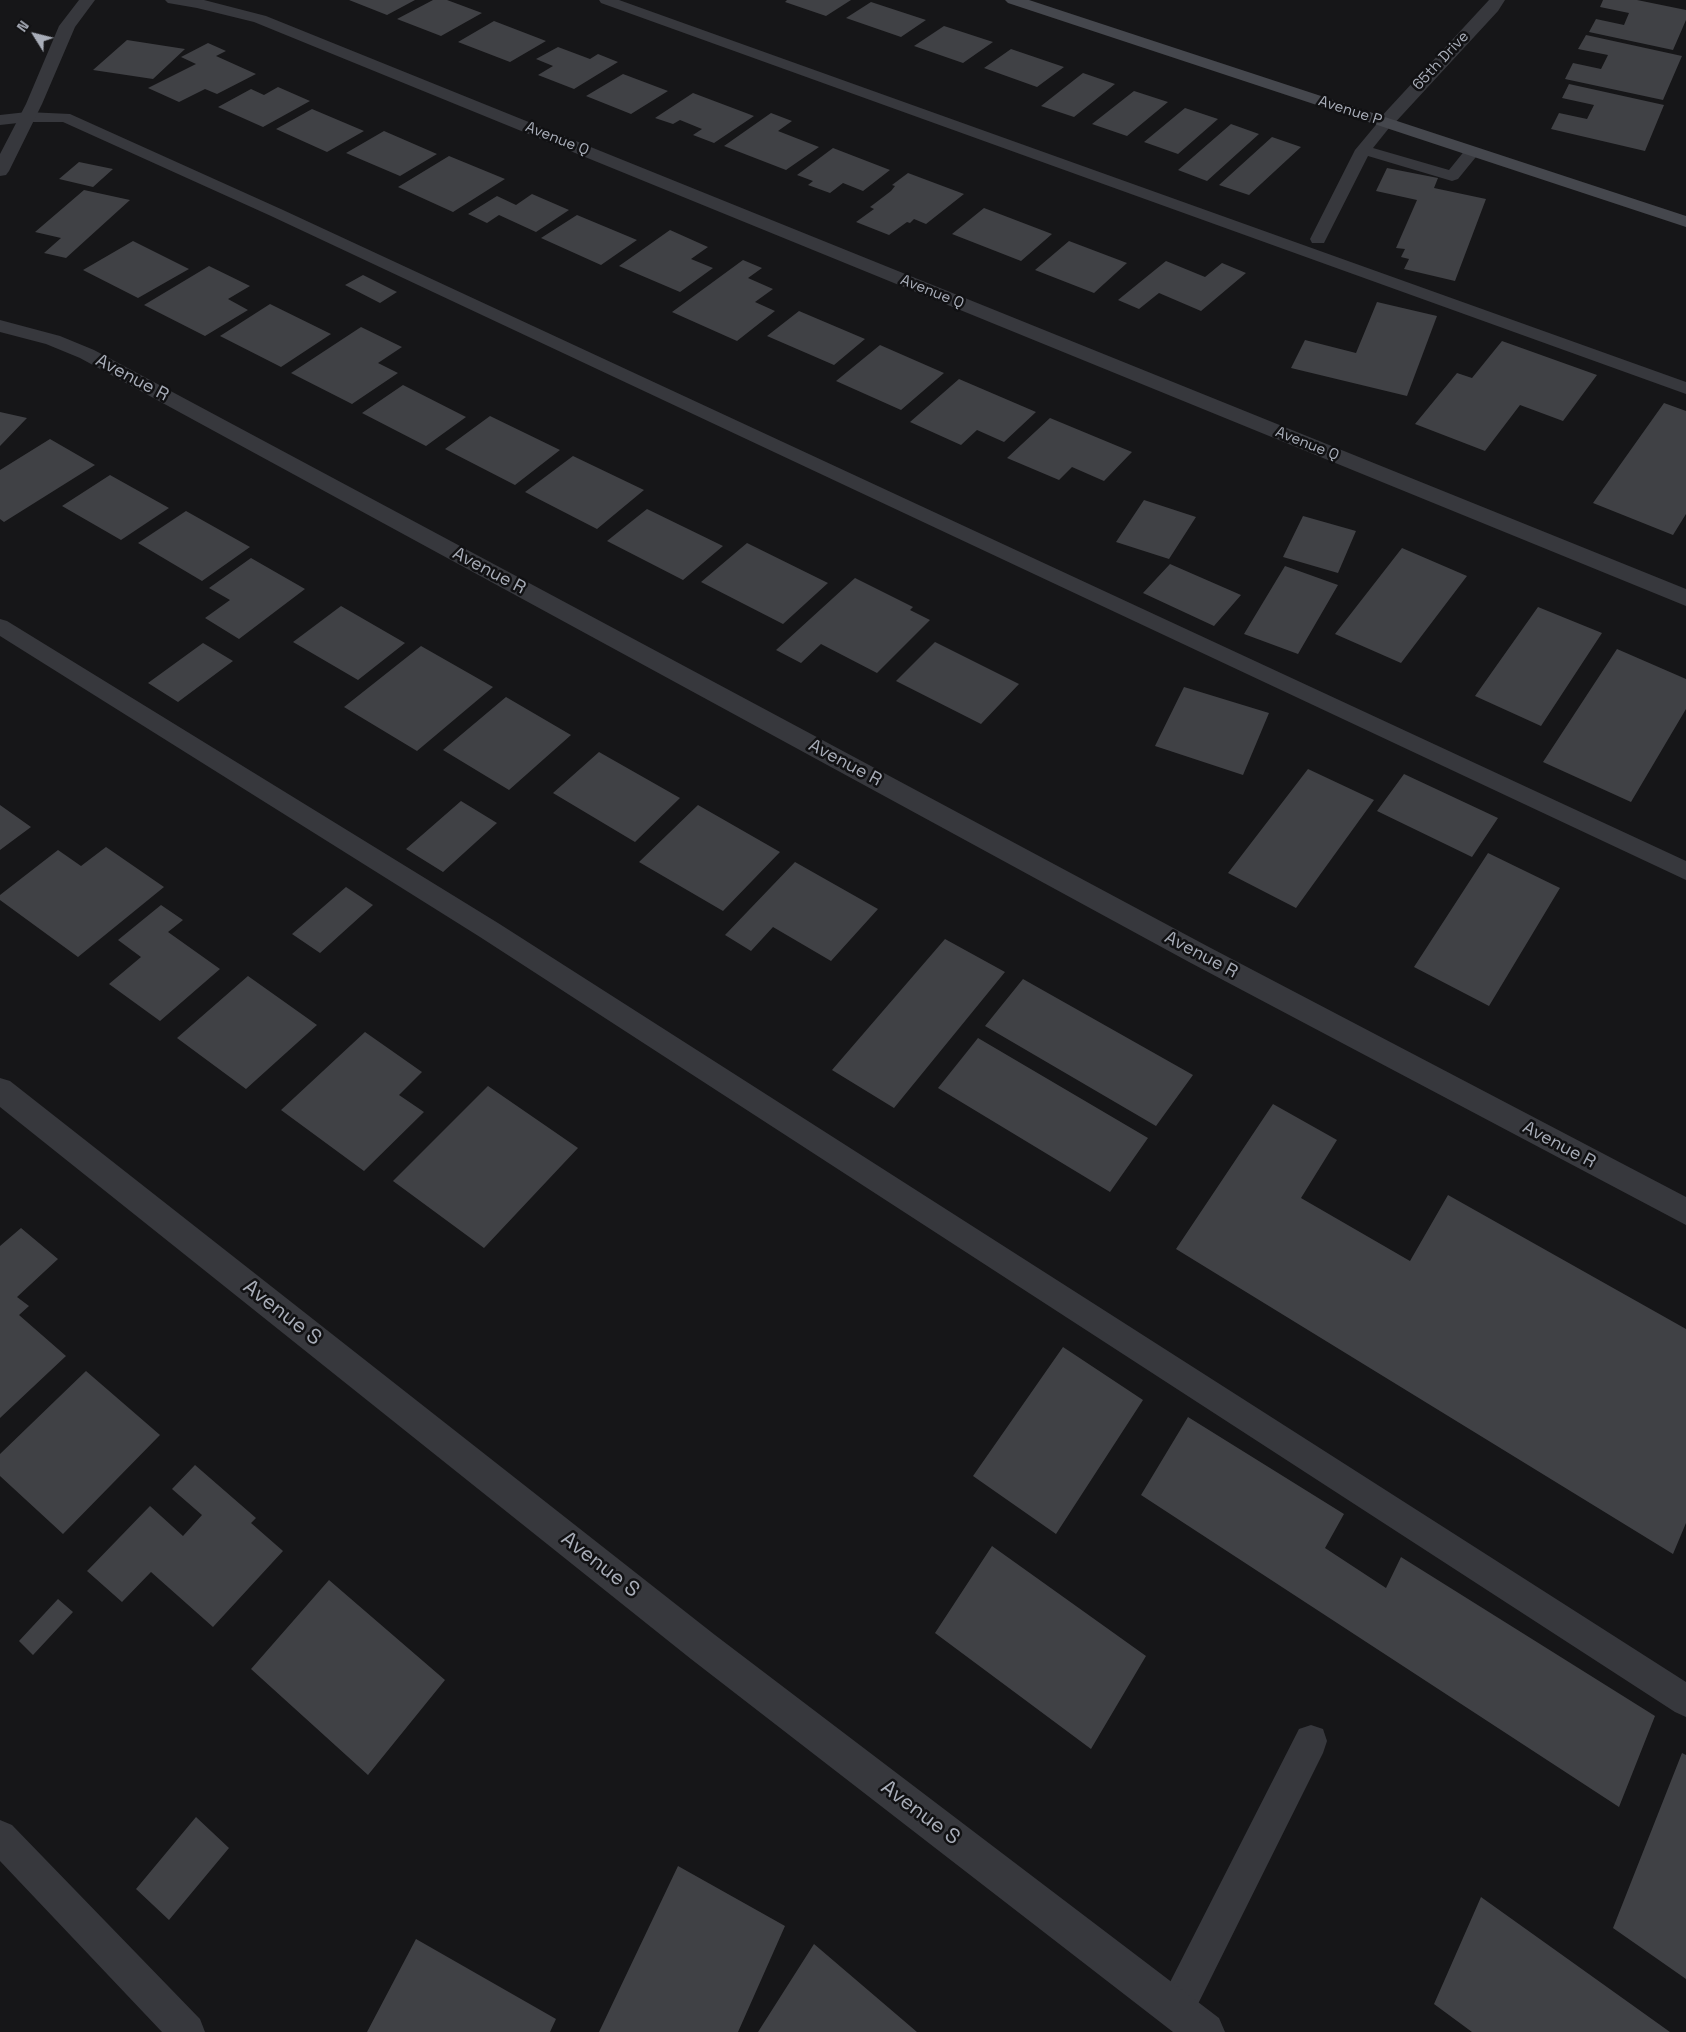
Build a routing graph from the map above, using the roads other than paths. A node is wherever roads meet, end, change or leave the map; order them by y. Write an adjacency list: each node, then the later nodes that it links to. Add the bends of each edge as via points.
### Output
1 (87, 0): 6 (street, via 66,26)
2 (173, 0): 16 (street, Avenue Q, via 260,19)
3 (606, 0): 15 (lane)
4 (1013, 0): 8 (street, Avenue P)
5 (1497, 0): 8 (street, 65th Drive)
6 (27, 117): 7 (lane); 11 (street); 18 (lane, via 65,117 277,213)
7 (0, 120)
8 (1385, 123): 9 (lane); 10 (street, Avenue P)
9 (1363, 150): 10 (lane, via 1452,176); 13 (lane)
10 (1472, 152): 12 (street, Avenue P)
11 (0, 171)
12 (1686, 222)
13 (1318, 239)
14 (0, 326): 20 (street, Avenue R, via 53,340 87,354 1198,954)
15 (1686, 388)
16 (1686, 598)
17 (0, 626): 21 (lane, via 489,930)
18 (1686, 871)
19 (0, 1090): 24 (street, Avenue S, via 695,1640)
20 (1686, 1212)
21 (1686, 1701)
22 (1311, 1740): 24 (lane)
23 (0, 1836): 25 (lane)
24 (1176, 2009): 26 (street, Avenue S)
25 (186, 2032)
26 (1205, 2032)

